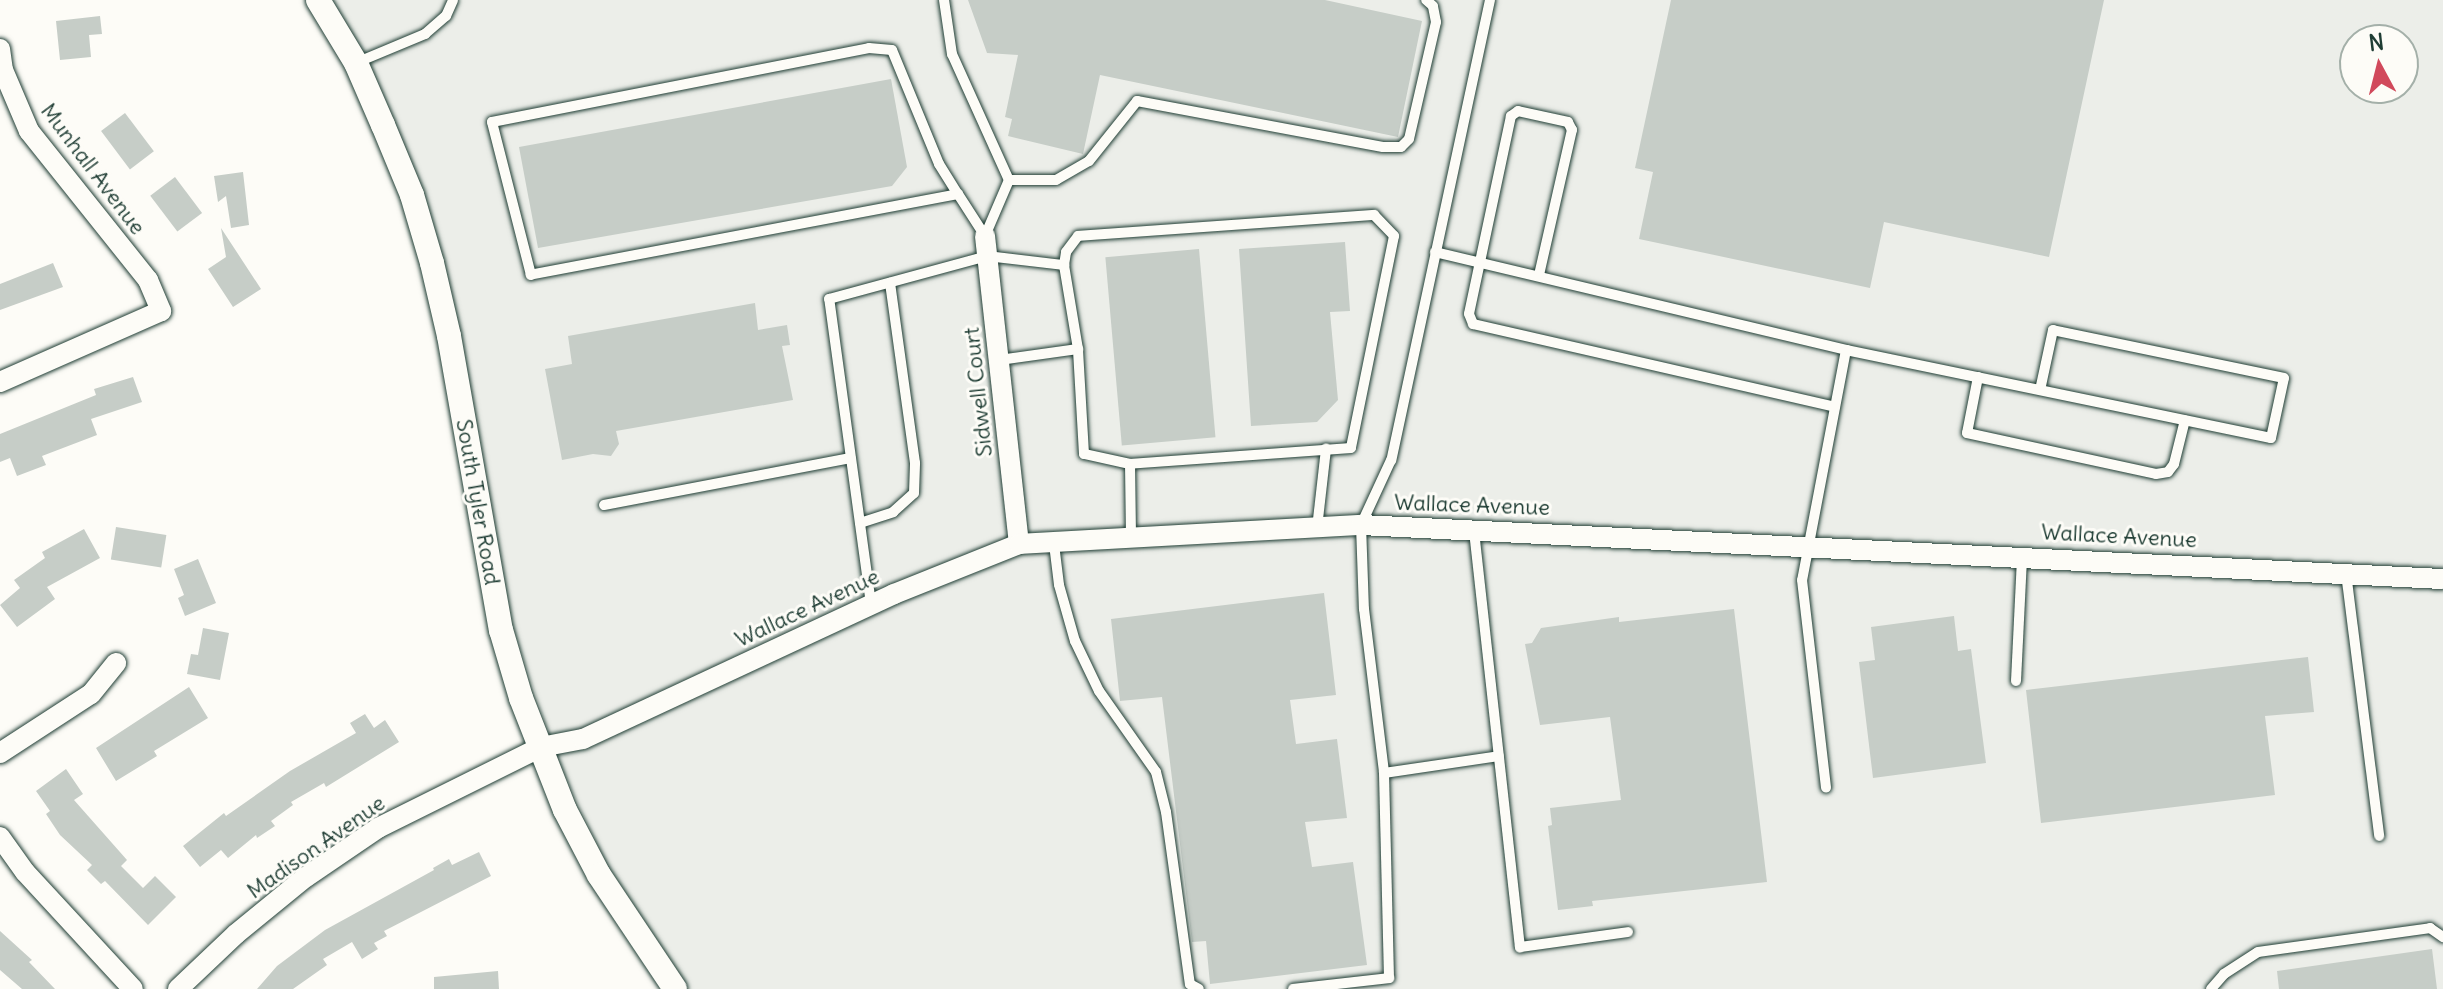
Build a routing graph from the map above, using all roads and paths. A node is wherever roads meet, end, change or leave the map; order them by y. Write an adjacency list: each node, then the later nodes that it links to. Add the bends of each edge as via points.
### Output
1 (318, 0): 7 (street, South Tyler Road)
2 (453, 0): 7 (lane, via 446,16 425,34)
3 (944, 0): 8 (lane, via 952,54)
4 (1426, 0): 8 (lane, via 1436,22 1409,139 1401,147 1137,101 1089,161 1056,180)
5 (1490, 0): 11 (lane)
6 (0, 49): 20 (street, Munhall Avenue, via 3,70 29,131 148,280 161,311)
7 (356, 63): 42 (street, South Tyler Road, via 412,195 432,263 501,630)
8 (1009, 180): 10 (lane)
9 (958, 194): 9 (lane, via 939,164 892,50 869,48 492,122 531,275); 10 (lane)
10 (986, 246): 13 (lane); 15 (lane); 18 (street, Sidwell Court)
11 (1435, 252): 12 (lane); 29 (lane, via 1391,460)
12 (1480, 262): 14 (lane); 14 (lane, via 1511,116 1518,111 1543,116 1568,122 1572,130); 22 (lane, via 1469,314 1473,324)
13 (1064, 265): 16 (lane); 24 (lane, via 1078,236 1374,215 1394,236 1376,327 1351,448)
14 (1539, 275): 17 (lane)
15 (890, 283): 25 (lane, via 829,299); 28 (lane, via 915,463 914,493 893,512)
16 (1078, 349): 18 (lane); 26 (lane, via 1084,454)
17 (1846, 350): 19 (lane); 22 (lane)
18 (999, 360): 33 (street, Sidwell Court)
19 (1978, 377): 21 (lane); 23 (lane, via 1967,433 2156,474 2168,472 2174,464)
20 (0, 382)
21 (2040, 390): 23 (lane); 23 (lane, via 2053,330 2284,378 2271,438)
22 (1835, 407): 35 (lane)
23 (2185, 420)
24 (1326, 449): 26 (lane); 30 (lane)
25 (851, 458): 27 (lane); 28 (lane)
26 (1130, 464): 32 (lane)
27 (604, 505)
28 (860, 523): 39 (lane)
29 (1361, 525): 30 (street, Wallace Avenue); 31 (street, Wallace Avenue); 45 (lane, via 1364,609)
30 (1317, 528): 32 (street, Wallace Avenue)
31 (1474, 529): 35 (street, Wallace Avenue); 44 (lane)
32 (1131, 539): 34 (street, Wallace Avenue)
33 (1019, 544): 34 (street, Wallace Avenue); 39 (street, Wallace Avenue)
34 (1054, 544): 54 (lane, via 1075,641 1099,691 1156,772 1190,984)
35 (1811, 545): 36 (street, Wallace Avenue); 46 (lane, via 1802,580)
36 (2022, 555): 37 (street, Wallace Avenue); 41 (lane)
37 (2345, 571): 38 (street, Wallace Avenue); 47 (lane)
38 (2443, 579)
39 (871, 604): 42 (street, Wallace Avenue, via 583,739)
40 (116, 663): 43 (street, via 91,694)
41 (2016, 681)
42 (541, 747): 52 (street, Madison Avenue, via 378,828 283,896); 53 (street, South Tyler Road, via 565,810 599,875)
43 (0, 753)
44 (1499, 756): 45 (lane); 49 (lane, via 1520,947)
45 (1384, 773): 55 (lane, via 1389,978)
46 (1826, 788)
47 (2379, 836)
48 (0, 837): 51 (street, via 25,872)
49 (1628, 932)
50 (2443, 937): 56 (lane, via 2430,928 2258,952)
51 (133, 989)
52 (178, 989)
53 (675, 989)
54 (1199, 989)
55 (1293, 989)
56 (2211, 989)

